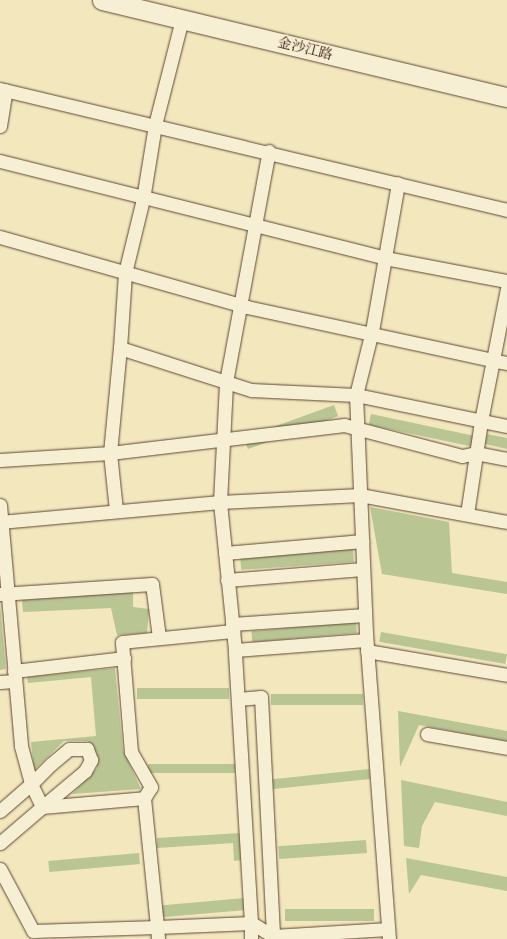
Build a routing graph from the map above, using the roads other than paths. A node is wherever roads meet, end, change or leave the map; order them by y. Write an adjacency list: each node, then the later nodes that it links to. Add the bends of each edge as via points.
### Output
1 (102, 0): 2 (street, 金沙江路)
2 (182, 19): 4 (street, 金沙江路); 5 (street)
3 (3, 90): 5 (street); 6 (street)
4 (507, 97)
5 (155, 125): 7 (street); 10 (street)
6 (0, 126)
7 (268, 151): 9 (street); 12 (street)
8 (0, 161): 10 (street)
9 (398, 183): 11 (street); 14 (street)
10 (143, 199): 12 (street); 15 (street)
11 (507, 210)
12 (254, 225): 14 (street); 18 (street)
13 (0, 237): 15 (street)
14 (385, 258): 16 (street); 19 (street)
15 (125, 273): 18 (street); 20 (street)
16 (507, 281)
17 (507, 289): 21 (street)
18 (237, 304): 19 (street); 23 (street)
19 (372, 331): 21 (street); 24 (street)
20 (120, 348): 23 (street, via 216,376); 29 (street)
21 (492, 360): 22 (street); 25 (street)
22 (507, 363)
23 (226, 382): 24 (street, via 251,390); 28 (street)
24 (356, 395): 25 (street); 27 (street)
25 (480, 421): 26 (street); 30 (street)
26 (507, 426)
27 (358, 432): 28 (street, via 344,425); 30 (street, via 462,456); 33 (street)
28 (223, 438): 29 (street); 34 (street)
29 (110, 453): 32 (street); 36 (street)
30 (476, 453): 31 (street); 37 (street)
31 (507, 459)
32 (0, 460)
33 (360, 494): 34 (street); 37 (street); 40 (street)
34 (220, 502): 36 (street); 41 (street)
35 (0, 505): 38 (street)
36 (116, 510): 38 (street)
37 (467, 514): 39 (street)
38 (1, 522): 44 (street)
39 (507, 522)
40 (362, 541): 41 (street); 42 (street)
41 (225, 553): 43 (street)
42 (363, 569): 43 (street); 45 (street)
43 (227, 580): 46 (street)
44 (4, 594): 47 (street, via 152,584); 52 (street)
45 (365, 615): 46 (street); 48 (street)
46 (232, 628): 47 (street); 49 (street)
47 (159, 637): 50 (street, via 122,642)
48 (367, 645): 49 (street); 51 (street); 65 (street)
49 (235, 650): 54 (street)
50 (124, 658): 52 (street); 58 (street, via 131,752 151,787)
51 (507, 675)
52 (14, 676): 53 (street); 57 (street, via 21,746)
53 (0, 682)
54 (238, 699): 63 (street); 66 (street, via 260,697)
55 (427, 734): 56 (street)
56 (507, 748)
57 (31, 784): 59 (street); 59 (street, via 69,749 87,749 91,760 85,771); 60 (street)
58 (144, 798): 59 (street); 64 (street)
59 (42, 806): 61 (street)
60 (0, 810)
61 (0, 843)
62 (0, 869): 64 (street, via 33,931)
63 (251, 923): 64 (street); 66 (street); 67 (street)
64 (157, 933)
65 (389, 934): 66 (street)
66 (273, 938)
67 (251, 939)

